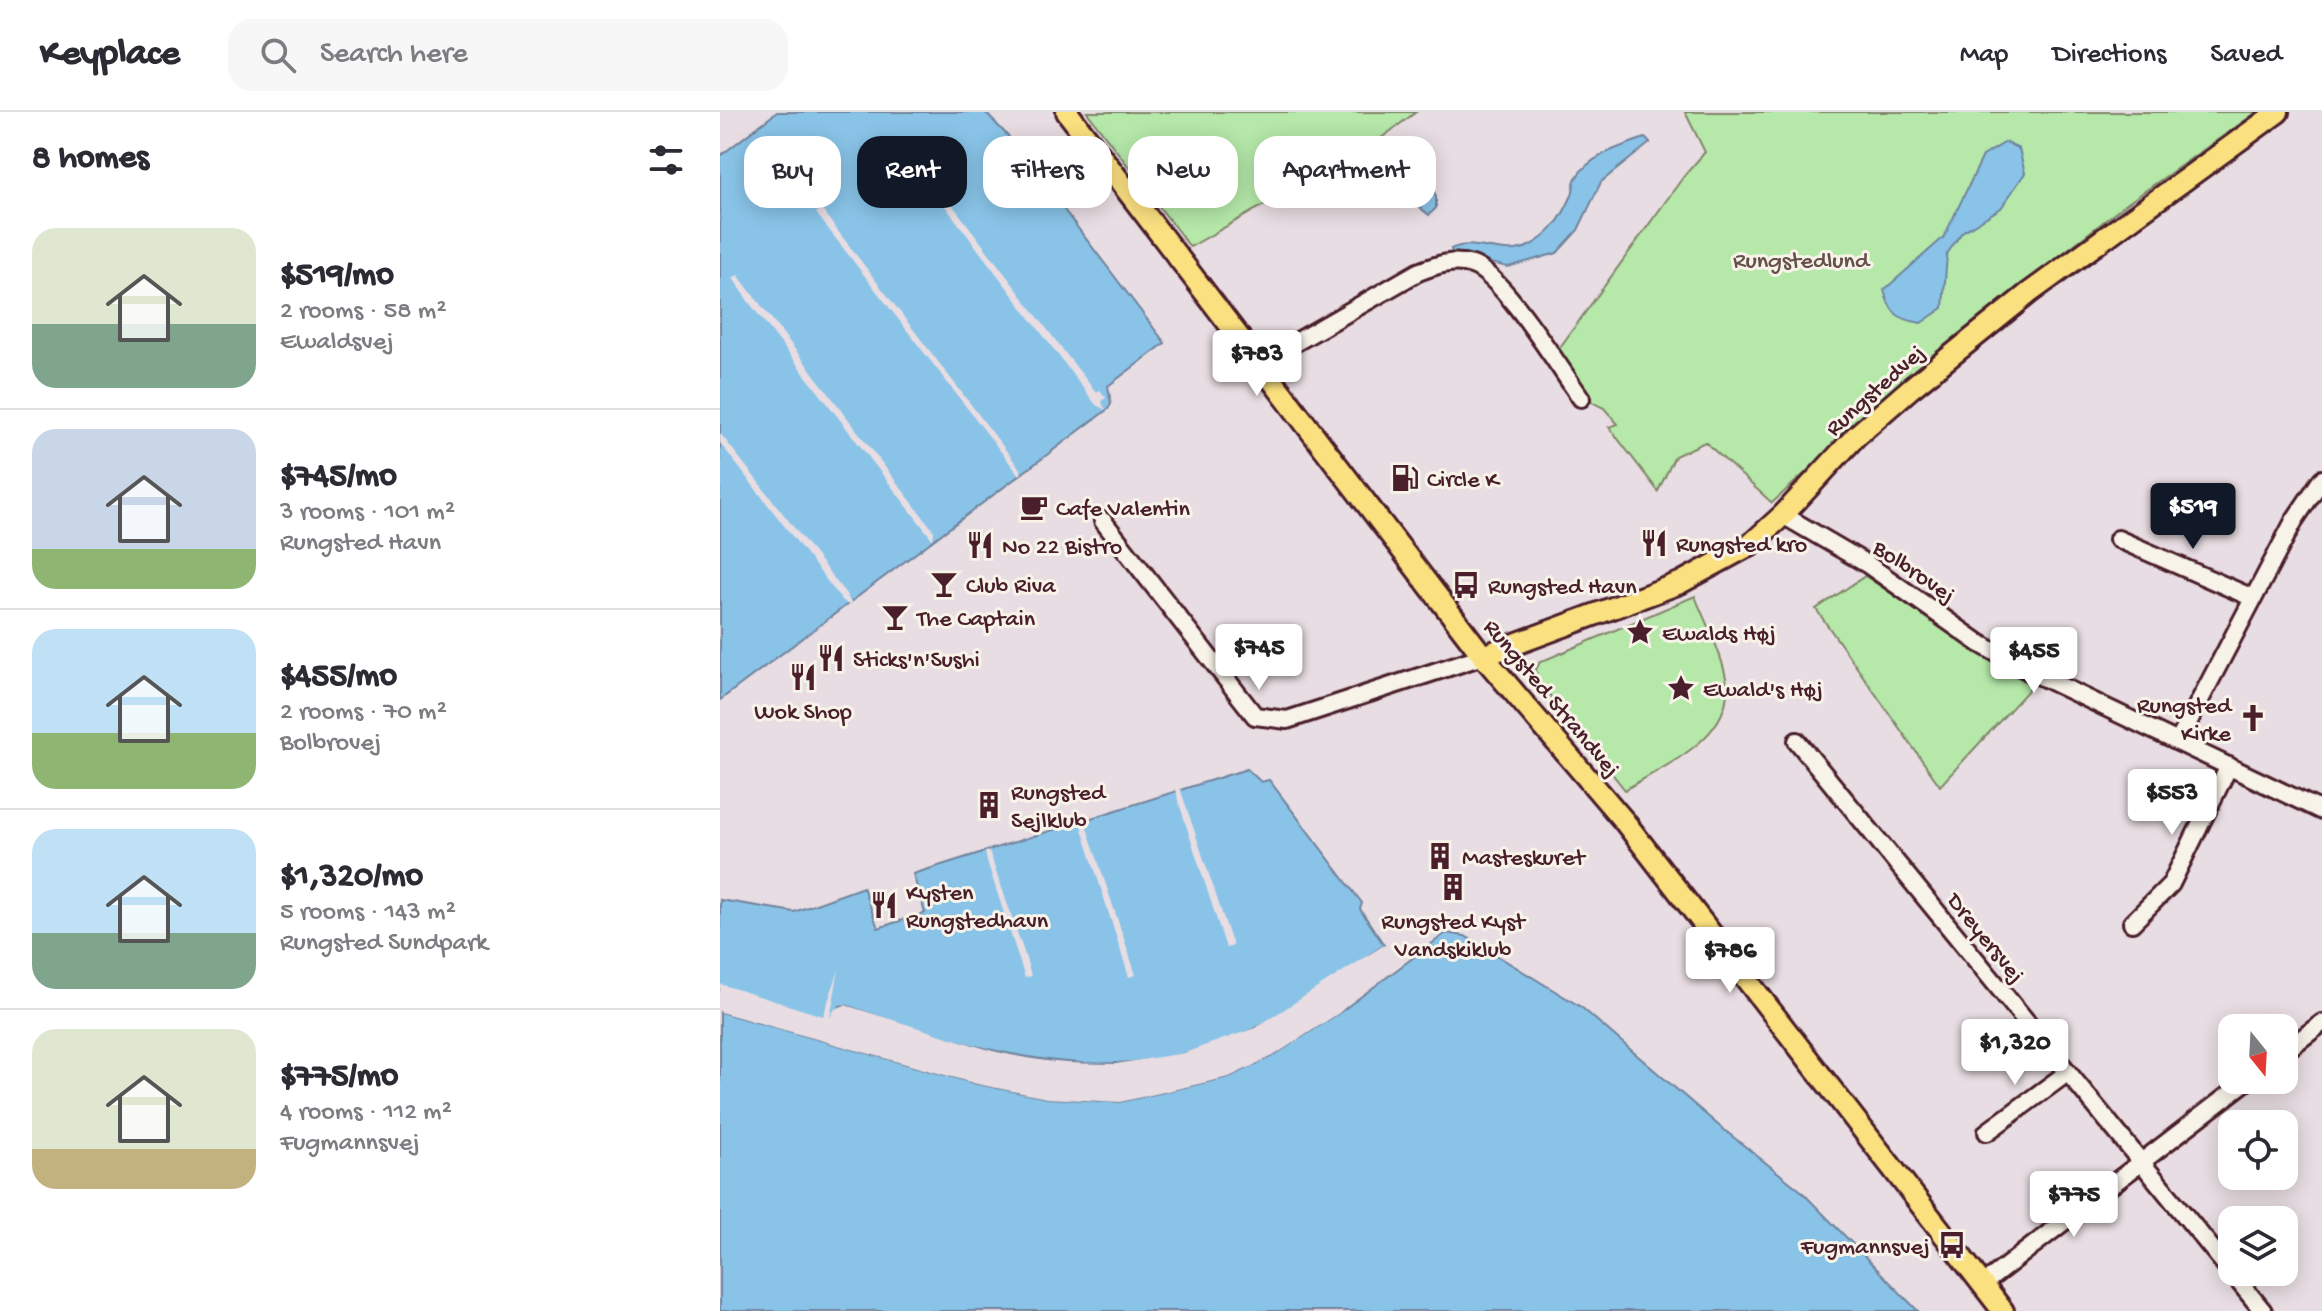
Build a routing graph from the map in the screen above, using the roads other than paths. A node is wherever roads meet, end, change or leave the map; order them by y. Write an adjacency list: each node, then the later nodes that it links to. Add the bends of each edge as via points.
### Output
1 (1067, 112): 3 (main road, Rungsted Strandvej)
2 (2278, 112): 6 (main road, Rungstedvej, via 2029,293 1911,388 1856,436)
3 (1258, 364): 4 (street, via 1418,272 1441,263 1473,265 1497,281); 10 (main road, Rungsted Strandvej)
4 (1581, 398)
5 (2322, 479): 9 (street)
6 (1783, 515): 10 (main road, Rungstedvej, via 1750,545 1707,572); 12 (street, Bolbrovej, via 2019,666)
7 (1103, 521): 10 (street, via 1255,716 1287,720)
8 (2118, 539): 9 (street)
9 (2253, 598): 12 (street)
10 (1483, 656): 22 (main road, Rungsted Strandvej, via 1624,821)
11 (1797, 741): 18 (street, Dreyersvej)
12 (2178, 742): 13 (street, Bolbrovej)
13 (2229, 766): 14 (street, Bolbrovej); 15 (street, via 2171,884)
14 (2322, 811)
15 (2132, 923)
16 (2322, 1023): 17 (street)
17 (2298, 1041)
18 (2067, 1073): 20 (street); 21 (street, Dreyersvej)
19 (2230, 1094): 21 (street)
20 (1987, 1132)
21 (2141, 1162): 22 (street); 24 (street, Dreyersvej)
22 (1983, 1284): 23 (main road, Rungsted Strandvej)
23 (2003, 1311)
24 (2263, 1311)

